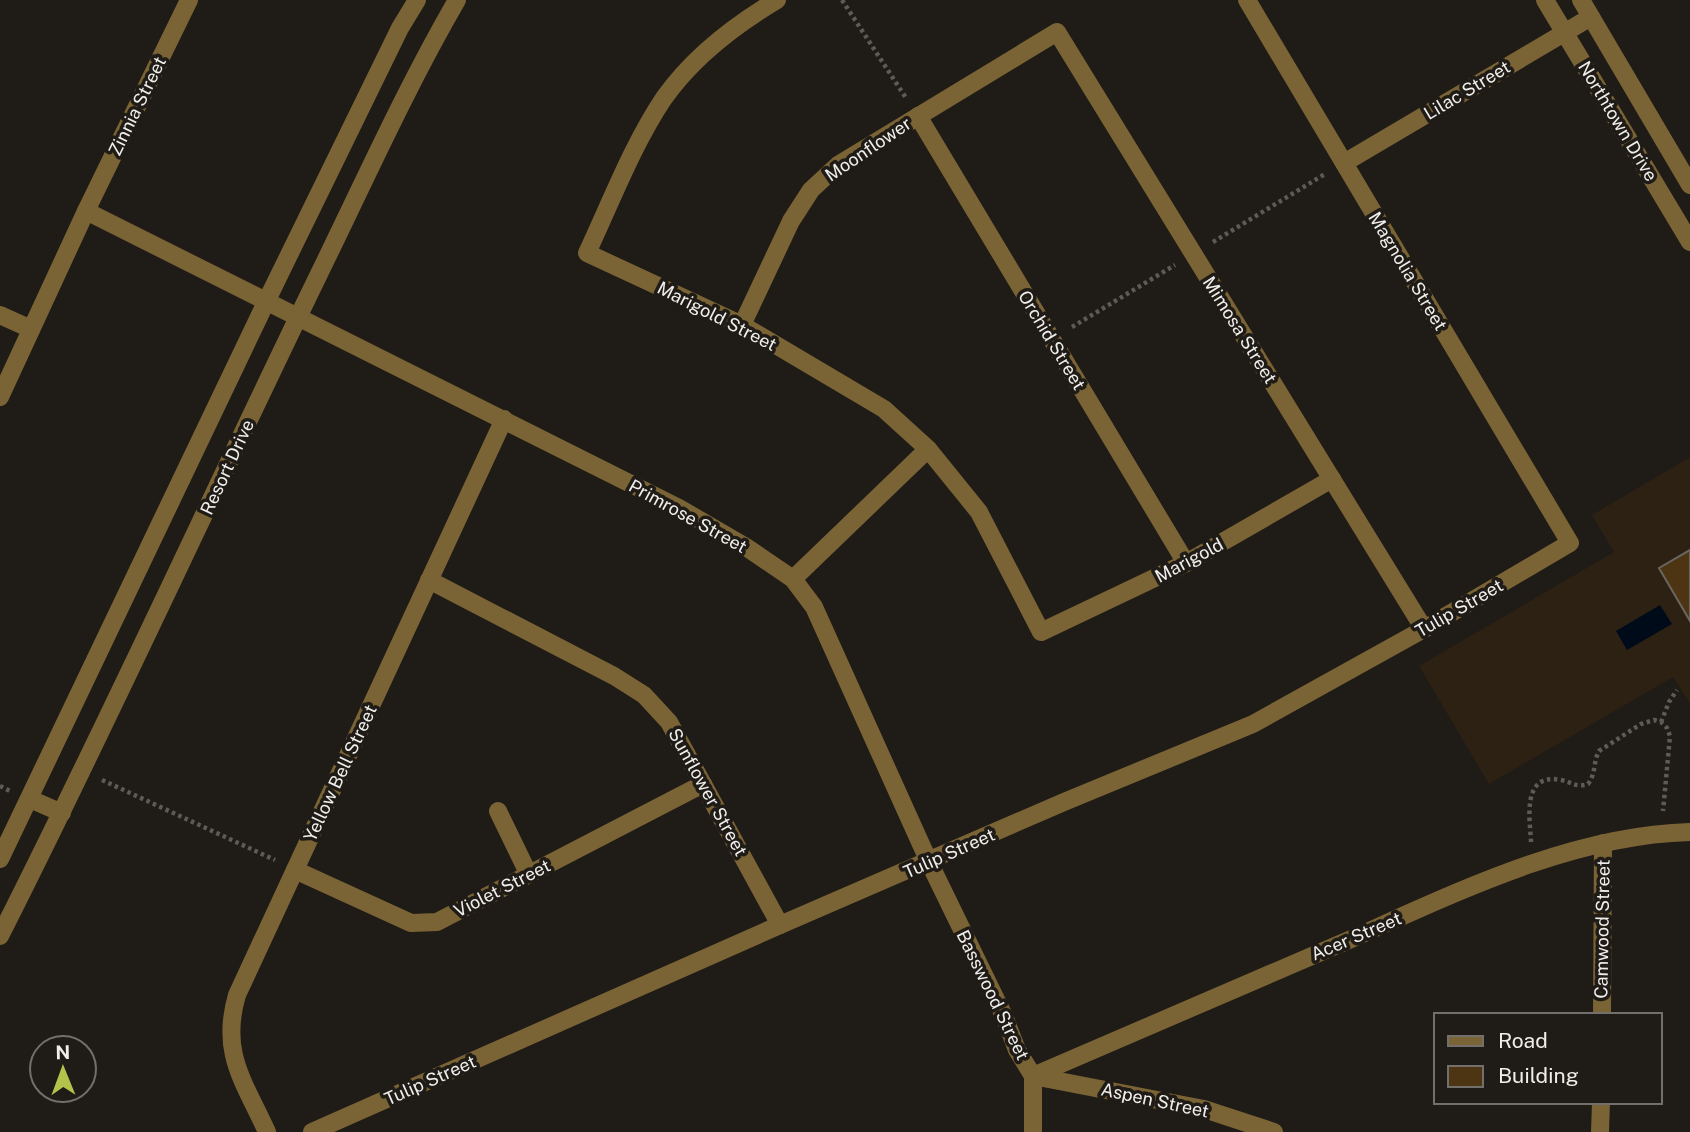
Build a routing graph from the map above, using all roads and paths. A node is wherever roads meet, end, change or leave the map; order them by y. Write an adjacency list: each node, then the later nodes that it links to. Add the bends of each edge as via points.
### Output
1 (188, 0): 15 (street, Zinnia Street)
2 (416, 0): 18 (street, Resort Drive)
3 (457, 0): 20 (street, Resort Drive)
4 (777, 0): 21 (street, Marigold Street, via 722,37 665,97 587,253)
5 (842, 0): 12 (path)
6 (1247, 0): 13 (street, Magnolia Street)
7 (1545, 0): 11 (street, Northtown Drive)
8 (1581, 0): 9 (street, Northtown Drive)
9 (1591, 17): 11 (street, Lilac Street); 14 (street, Northtown Drive)
10 (1057, 32): 12 (street, Moonflower); 17 (street, Mimosa Street)
11 (1564, 32): 13 (street, Lilac Street); 16 (street, Northtown Drive)
12 (918, 116): 21 (street, Moonflower, via 838,165 811,190 791,221); 23 (street, Orchid Street)
13 (1343, 163): 17 (path); 28 (street, Magnolia Street)
14 (1690, 185)
15 (86, 211): 18 (street); 22 (street, Zinnia Street)
16 (1690, 242)
17 (1193, 254): 23 (path); 27 (street, Mimosa Street)
18 (267, 300): 20 (street, Primrose Street); 38 (street, Resort Drive)
19 (0, 315): 22 (street)
20 (298, 316): 25 (street, Primrose Street); 36 (street, Resort Drive)
21 (742, 325): 26 (street, Marigold Street, via 884,409)
22 (31, 329): 24 (street, Zinnia Street)
23 (1052, 339): 29 (street, Orchid Street)
24 (0, 397)
25 (504, 419): 30 (street, Primrose Street, via 679,508); 31 (street, Yellow Bell Street)
26 (928, 449): 30 (street); 33 (street, Marigold Street, via 979,513)
27 (1332, 479): 29 (street, Marigold); 32 (street, Mimosa Street)
28 (1570, 542): 32 (street, Tulip Street)
29 (1186, 563): 33 (street, Marigold)
30 (793, 579): 45 (street, Primrose Street, via 814,607)
31 (429, 580): 37 (street, Sunflower Street, via 644,695 669,722); 47 (street, Yellow Bell Street)
32 (1424, 629): 45 (street, Tulip Street, via 1253,724)
33 (1041, 632)
34 (1677, 690): 35 (path)
35 (1661, 722): 42 (path, via 1670,736); 46 (path, via 1641,724 1599,751 1588,784 1574,786 1559,779 1536,786 1529,805)
36 (83, 771): 40 (street, Resort Drive); 47 (path)
37 (703, 784): 48 (street, Violet Street); 49 (street, Sunflower Street)
38 (30, 799): 40 (street); 44 (street, Resort Drive)
39 (498, 811): 48 (street)
40 (62, 813): 50 (street, Resort Drive)
41 (1690, 832): 42 (street, Acer Street)
42 (1663, 833): 43 (street, Acer Street)
43 (1603, 843): 46 (street, Acer Street); 51 (street, Camwood Street)
44 (0, 859)
45 (929, 862): 49 (street, Tulip Street); 52 (street, Basswood Street)
46 (1533, 865): 52 (street, Acer Street, via 1471,887)
47 (295, 870): 48 (street, Violet Street, via 411,923 438,922); 54 (street, Yellow Bell Street, via 237,995 230,1029 234,1061)
48 (529, 875)
49 (780, 925): 55 (street, Tulip Street)
50 (0, 936)
51 (1602, 1013)
52 (1033, 1076): 56 (street, Basswood Street); 57 (street, Aspen Street, via 1204,1109)
53 (1601, 1104): 58 (street)
54 (267, 1132)
55 (312, 1132)
56 (1033, 1132)
57 (1274, 1132)
58 (1600, 1132)

